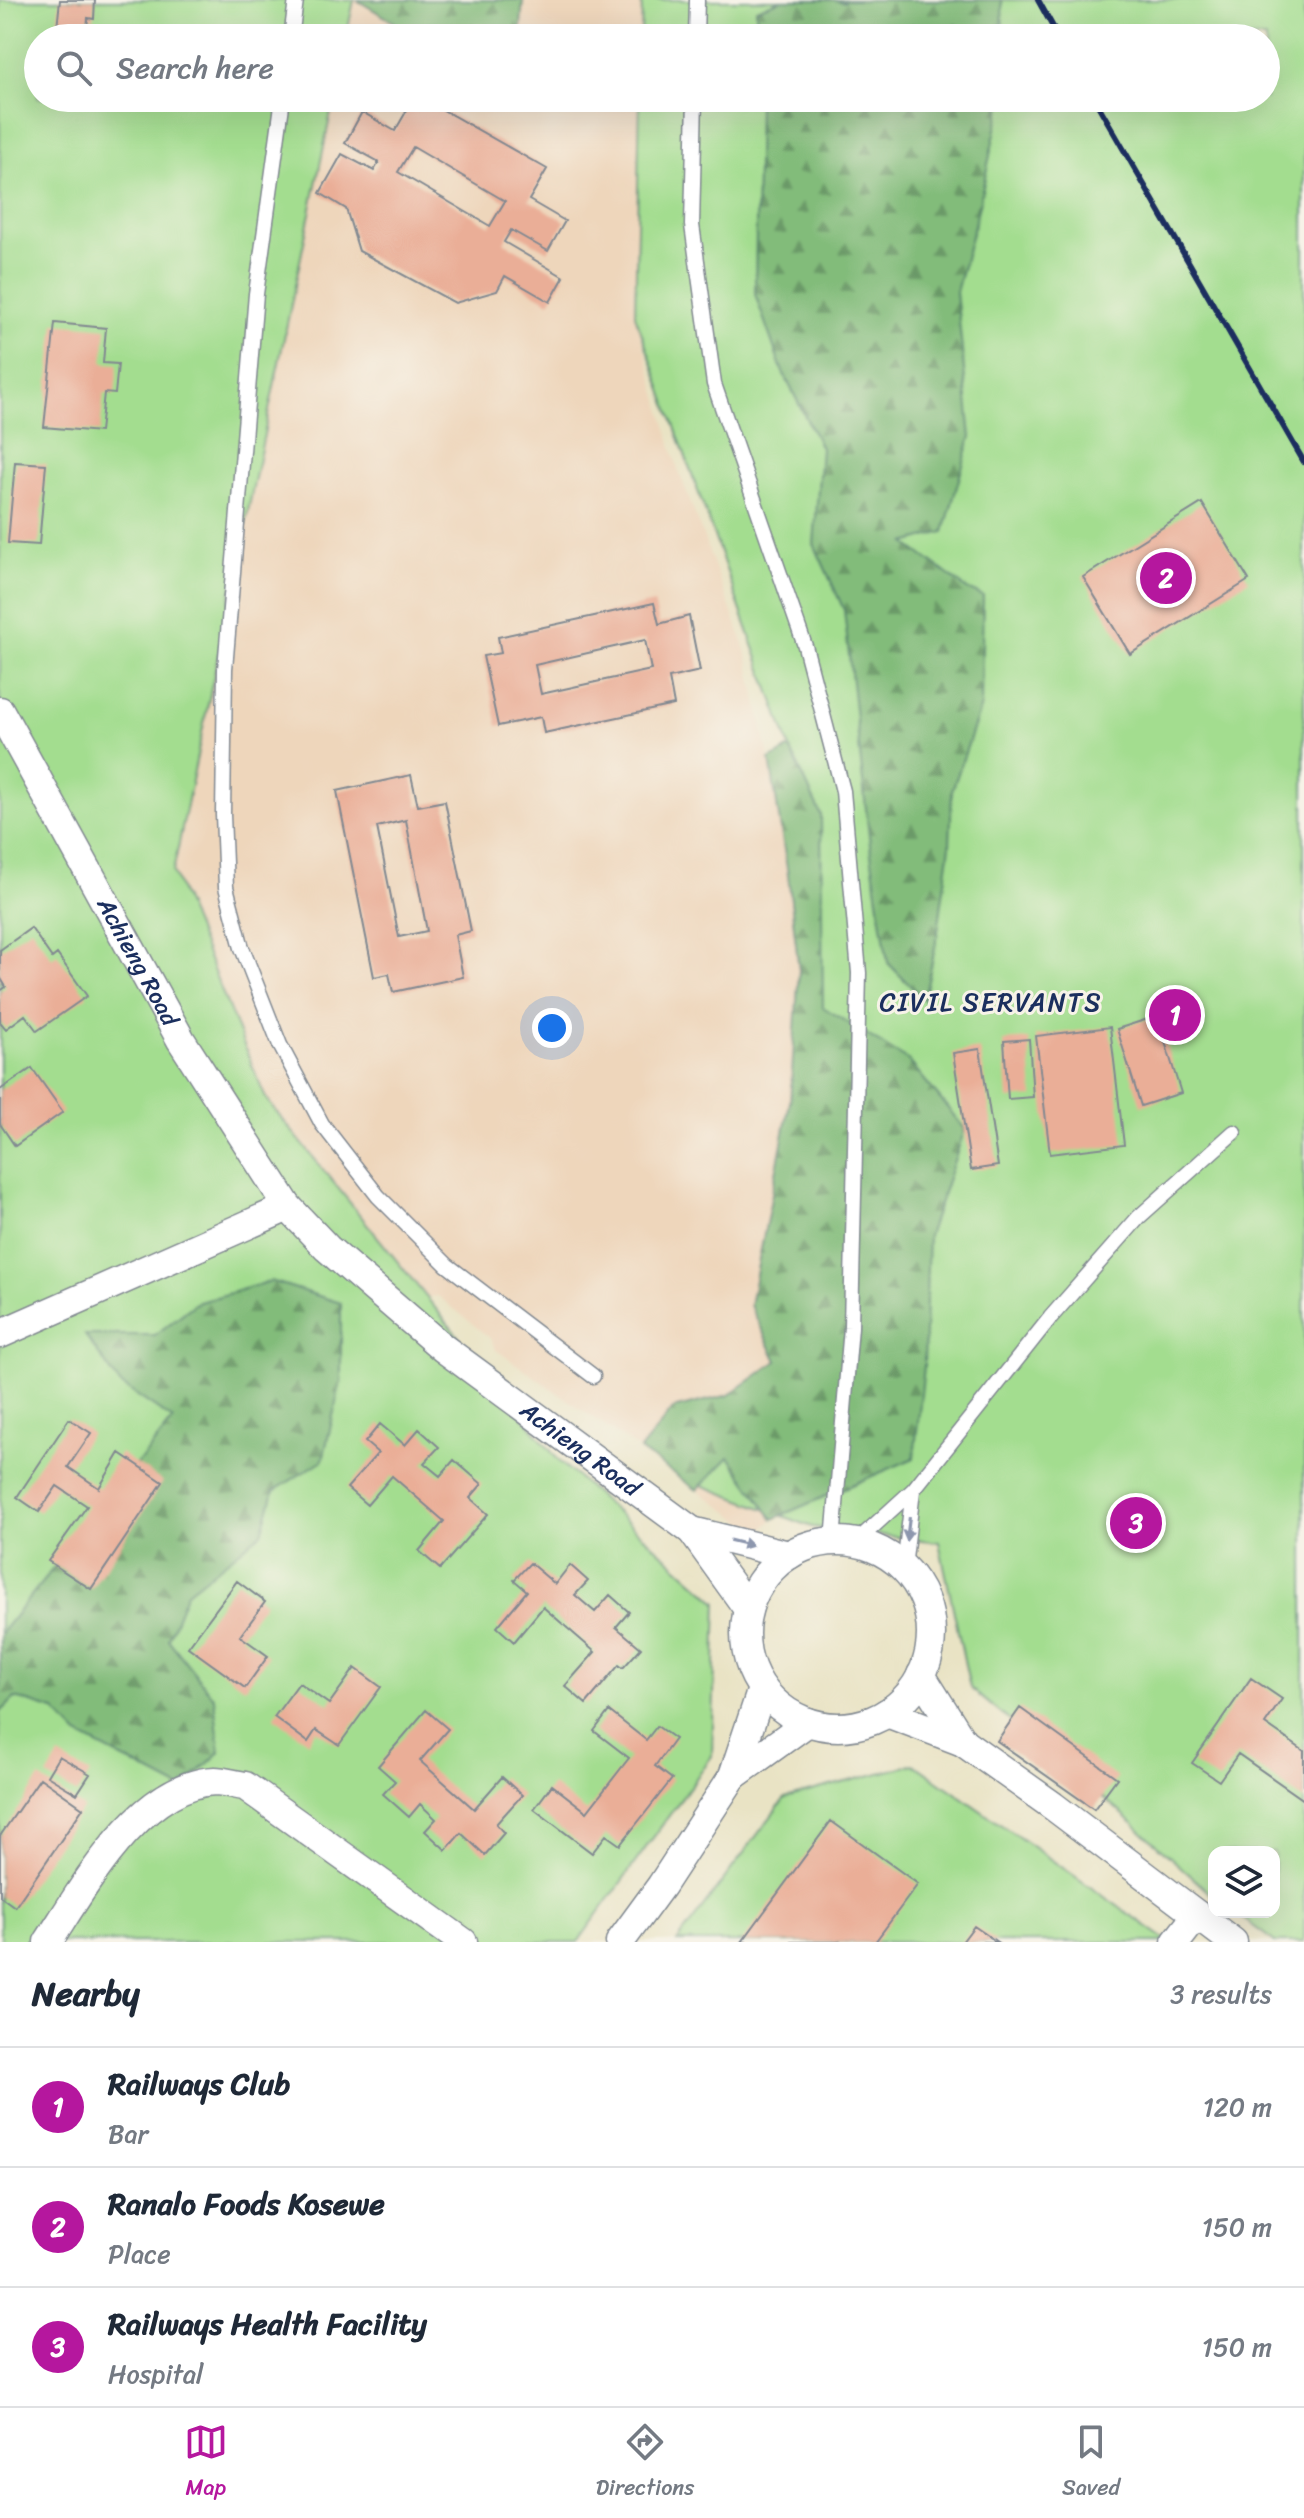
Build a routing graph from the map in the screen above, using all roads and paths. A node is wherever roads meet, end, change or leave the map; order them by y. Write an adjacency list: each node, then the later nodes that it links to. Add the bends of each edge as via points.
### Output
1 (296, 0): 3 (lane)
2 (697, 0): 4 (lane)
3 (293, 24)
4 (696, 24)
5 (281, 112): 11 (lane, via 256,294 225,669 226,887 242,948 280,1045 322,1124 378,1196 447,1265)
6 (695, 112): 14 (lane, via 692,225 714,384 805,646 843,791 859,973)
7 (0, 711): 9 (street, Achieng Road, via 181,1040)
8 (1234, 1132): 12 (lane, via 1139,1217 1050,1318)
9 (288, 1207): 10 (street); 13 (street, Achieng Road, via 327,1248 443,1348)
10 (0, 1334)
11 (593, 1376)
12 (913, 1490): 14 (lane); 16 (lane, one-way to 16)
13 (692, 1531): 15 (street, one-way to 15); 17 (street)
14 (845, 1542): 15 (street, via 810,1545); 16 (street, via 890,1556)
15 (789, 1555): 17 (street, via 771,1569)
16 (904, 1568): 18 (street, via 921,1591 930,1619 930,1648)
17 (748, 1609): 19 (street, via 745,1637)
18 (921, 1675): 20 (street); 22 (street)
19 (762, 1689): 21 (street); 23 (street)
20 (887, 1713): 21 (street, via 848,1726); 22 (street)
21 (808, 1722): 23 (street)
22 (963, 1742): 24 (street)
23 (733, 1776): 27 (street)
24 (1197, 1915): 28 (street); 29 (street)
25 (48, 1942): 26 (street, via 100,1865 144,1813 181,1789 215,1781 245,1786)
26 (463, 1942)
27 (620, 1942)
28 (1176, 1942)
29 (1233, 1942)

